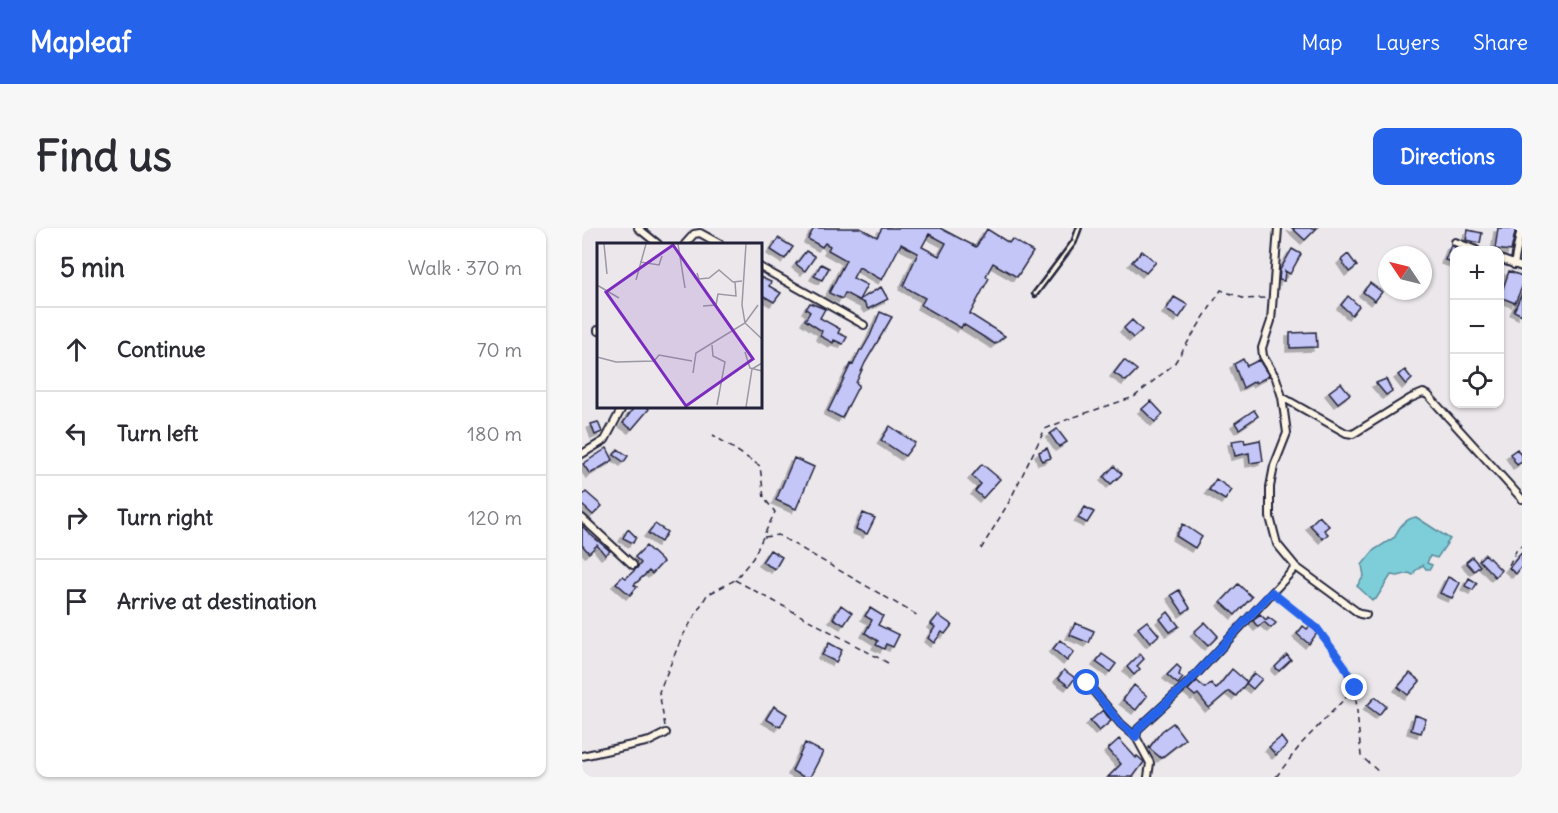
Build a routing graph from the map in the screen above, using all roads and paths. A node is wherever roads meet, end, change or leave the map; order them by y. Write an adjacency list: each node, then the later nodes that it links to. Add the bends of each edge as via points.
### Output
1 (638, 228): 5 (street)
2 (1079, 228): 14 (lane, via 1074,242)
3 (1278, 228): 15 (street)
4 (1521, 228): 11 (street)
5 (649, 241)
6 (1455, 242): 9 (street)
7 (687, 243): 8 (street, via 700,233)
8 (718, 243)
9 (1466, 246)
10 (1504, 261): 11 (street)
11 (1514, 265): 12 (street)
12 (1522, 267)
13 (762, 268): 16 (street)
14 (1035, 294)
15 (1272, 298): 17 (street, via 1271,321 1262,348); 25 (path, via 1245,299 1221,290 1174,364 1134,397 1045,429)
16 (864, 326)
17 (1282, 397): 21 (street, via 1346,434 1353,434 1411,398 1428,395); 28 (street, via 1287,433 1274,466 1270,517 1277,544)
18 (622, 408): 20 (street, via 605,441)
19 (713, 435): 23 (path, via 760,466 764,498 775,512)
20 (582, 454)
21 (1522, 499)
22 (582, 518): 26 (street)
23 (763, 537): 29 (path, via 753,558); 32 (path, via 778,535)
24 (1522, 545): 27 (path)
25 (981, 549)
26 (633, 565)
27 (1509, 565)
28 (1296, 567): 30 (street); 31 (street)
29 (735, 580): 33 (path); 36 (path, via 707,595 682,637 659,692)
30 (1272, 592): 35 (path, via 1317,628 1344,665); 37 (street, via 1190,681 1138,729)
31 (1366, 615)
32 (920, 617)
33 (888, 663)
34 (1087, 683): 37 (street)
35 (1355, 688): 39 (path, via 1361,756); 41 (path, via 1302,743)
36 (666, 733): 38 (street, via 650,741)
37 (1136, 737): 40 (street, via 1150,762)
38 (582, 756)
39 (1379, 772)
40 (1148, 777)
41 (1276, 777)

